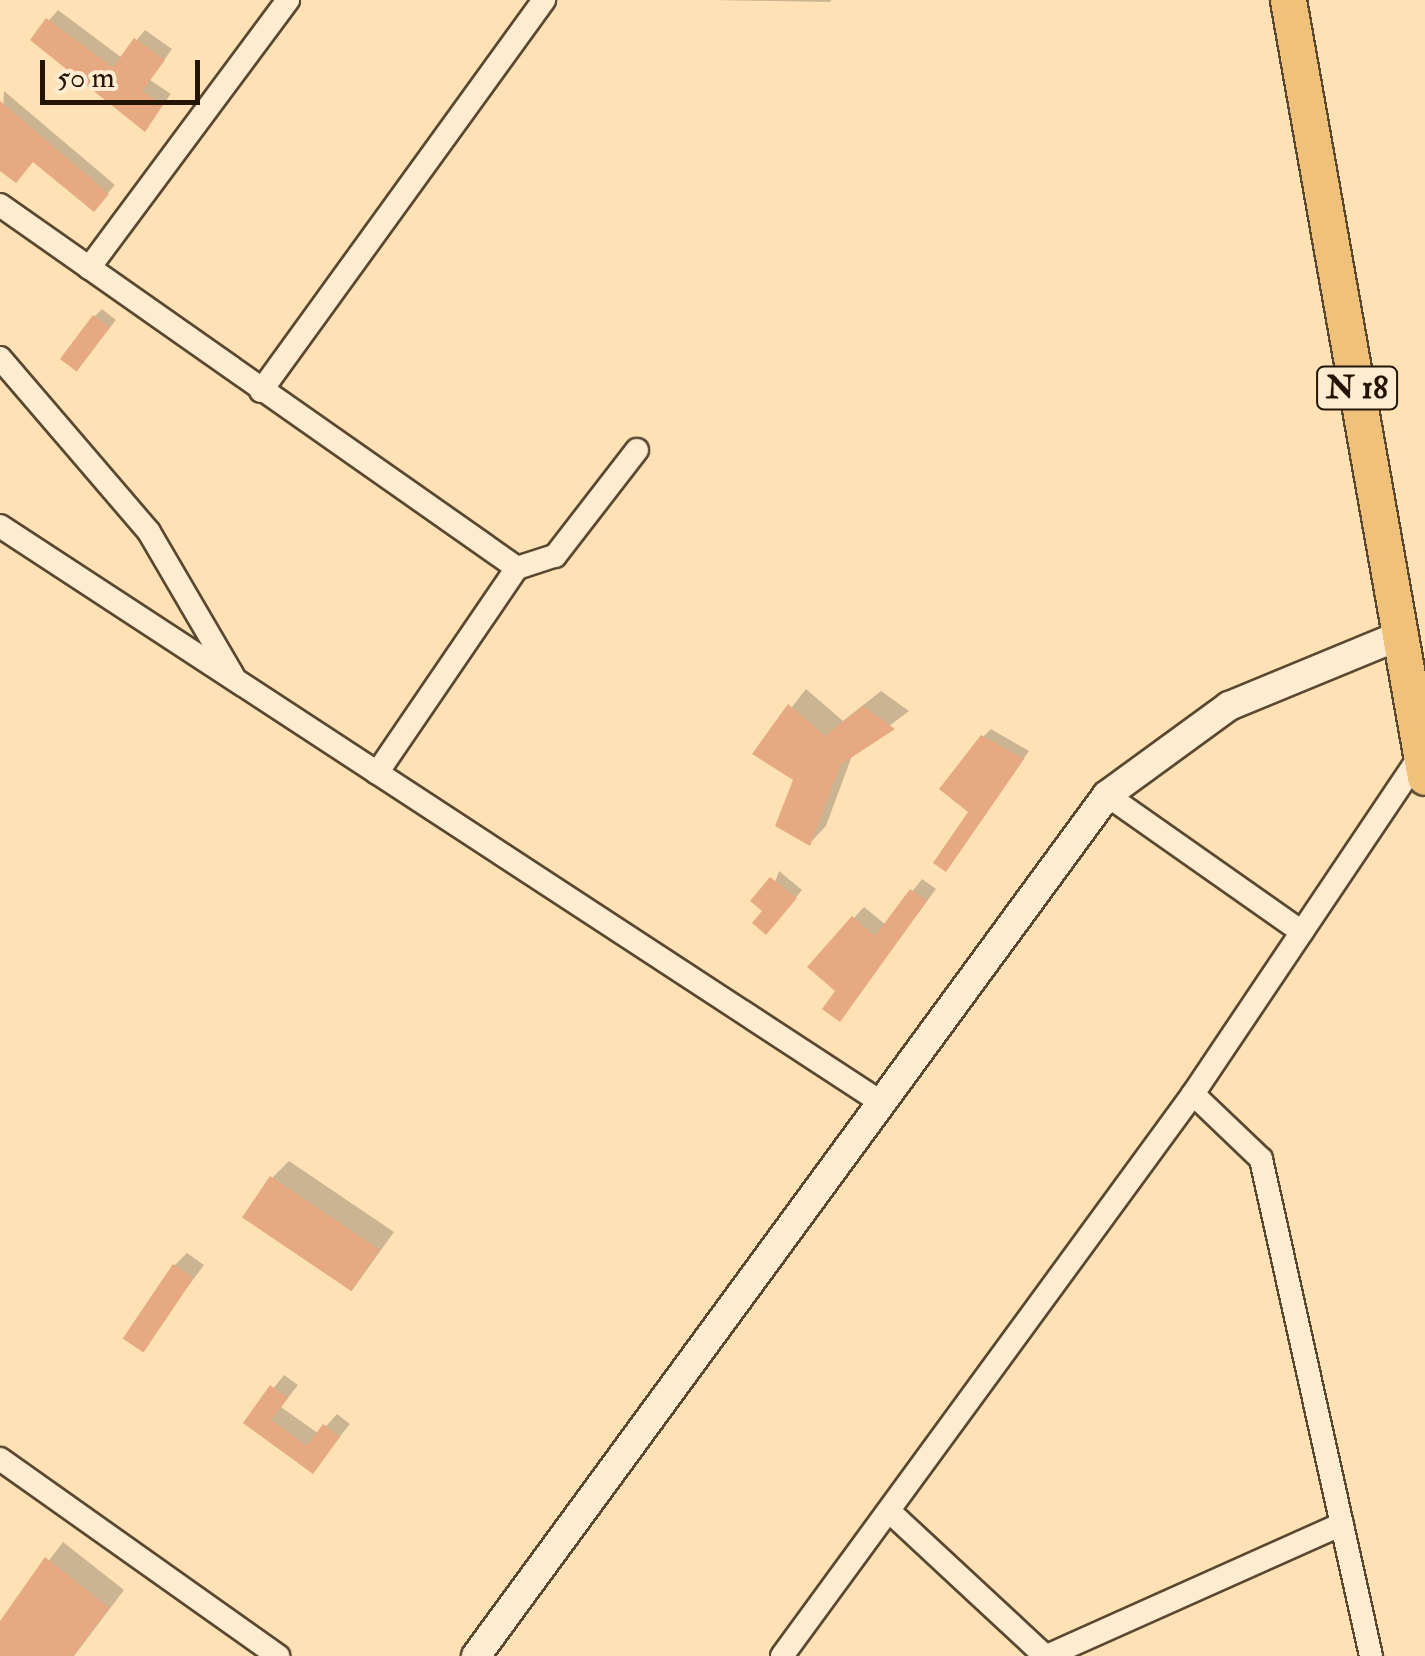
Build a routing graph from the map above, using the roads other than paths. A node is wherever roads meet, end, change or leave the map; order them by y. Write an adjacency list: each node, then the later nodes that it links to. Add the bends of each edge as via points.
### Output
1 (288, 0): 5 (street)
2 (544, 0): 7 (street)
3 (1288, 0): 11 (main road, N 18)
4 (0, 205): 5 (street)
5 (89, 268): 7 (street)
6 (0, 358): 12 (street, via 149,532)
7 (261, 392): 10 (street)
8 (637, 450): 10 (street, via 555,556)
9 (0, 526): 12 (street)
10 (517, 568): 14 (street)
11 (1401, 635): 13 (main road, N 18); 15 (street, via 1229,706)
12 (236, 680): 14 (street)
13 (1423, 765): 16 (street)
14 (377, 773): 18 (street)
15 (1107, 795): 16 (street); 18 (street)
16 (1302, 932): 17 (street)
17 (1193, 1094): 20 (street); 21 (street, via 1261,1158)
18 (882, 1103): 23 (street)
19 (0, 1459): 22 (street)
20 (889, 1511): 24 (street); 25 (street)
21 (1342, 1524): 25 (street); 26 (street)
22 (278, 1656)
23 (476, 1656)
24 (782, 1656)
25 (1046, 1656)
26 (1371, 1656)

